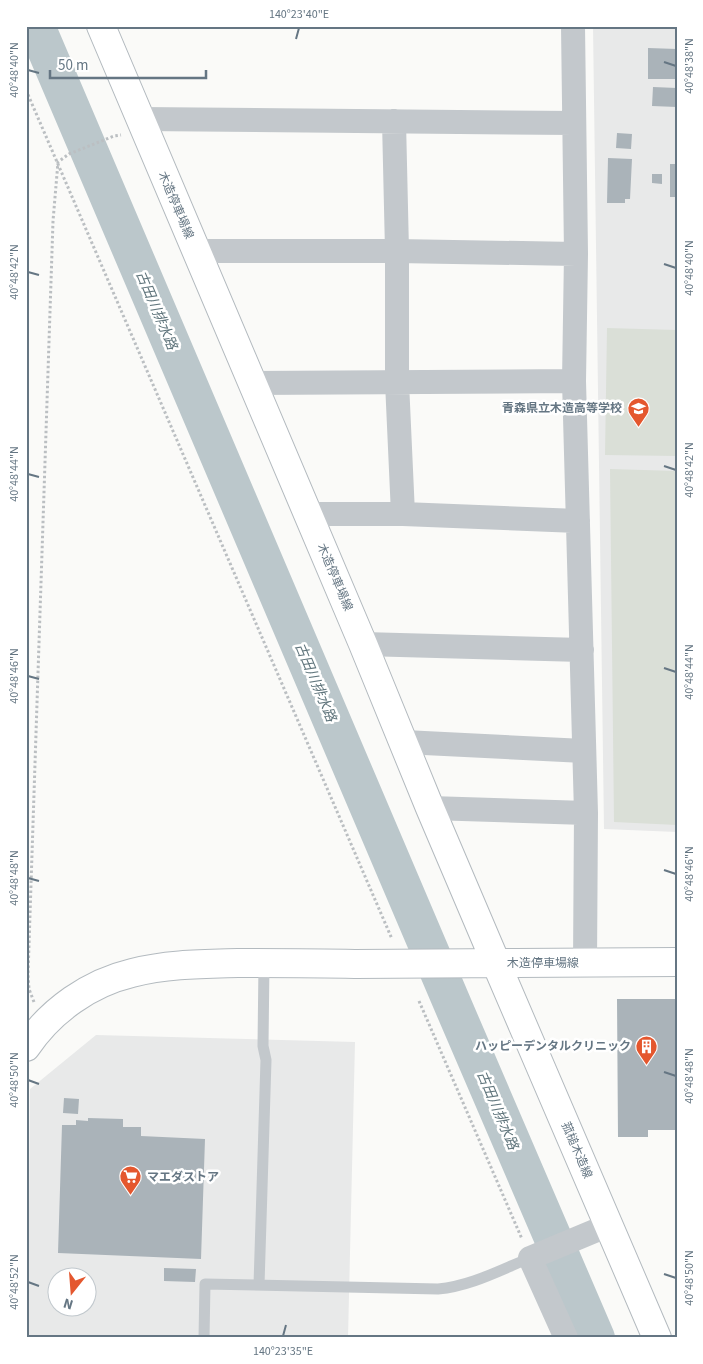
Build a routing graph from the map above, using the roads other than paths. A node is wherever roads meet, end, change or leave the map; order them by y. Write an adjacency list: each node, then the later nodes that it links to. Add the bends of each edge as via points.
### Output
1 (101, 26): 3 (main road, 木造停車場線)
2 (573, 26): 5 (street)
3 (141, 119): 4 (street); 6 (main road, 木造停車場線)
4 (394, 121): 5 (street); 7 (street)
5 (574, 123): 8 (street)
6 (196, 251): 7 (street); 11 (main road, 木造停車場線)
7 (397, 251): 8 (street); 9 (street)
8 (576, 254): 10 (street)
9 (398, 382): 10 (street); 11 (street); 13 (street)
10 (574, 382): 14 (street)
11 (253, 383): 12 (main road, 木造停車場線)
12 (308, 514): 13 (street); 15 (main road, 木造停車場線)
13 (404, 514): 14 (street)
14 (578, 521): 16 (street)
15 (364, 644): 16 (street); 17 (main road, 木造停車場線)
16 (582, 650): 18 (street)
17 (404, 742): 18 (street); 19 (main road, 木造停車場線)
18 (584, 751): 20 (street)
19 (430, 808): 20 (street); 24 (main road, 木造停車場線)
20 (586, 813): 21 (street)
21 (585, 962): 22 (main road, 木造停車場線); 24 (main road, 木造停車場線)
22 (677, 962)
23 (264, 963): 24 (main road); 25 (main road, via 164,967 105,982 59,1009); 28 (lane, via 262,1046 266,1060)
24 (496, 963): 26 (main road, 菰槌木造線)
25 (26, 1047)
26 (609, 1225): 27 (street); 31 (main road, 菰槌木造線)
27 (535, 1256): 28 (lane, via 455,1287); 30 (street)
28 (259, 1285): 29 (lane, via 206,1284)
29 (204, 1338)
30 (566, 1338)
31 (656, 1338)

